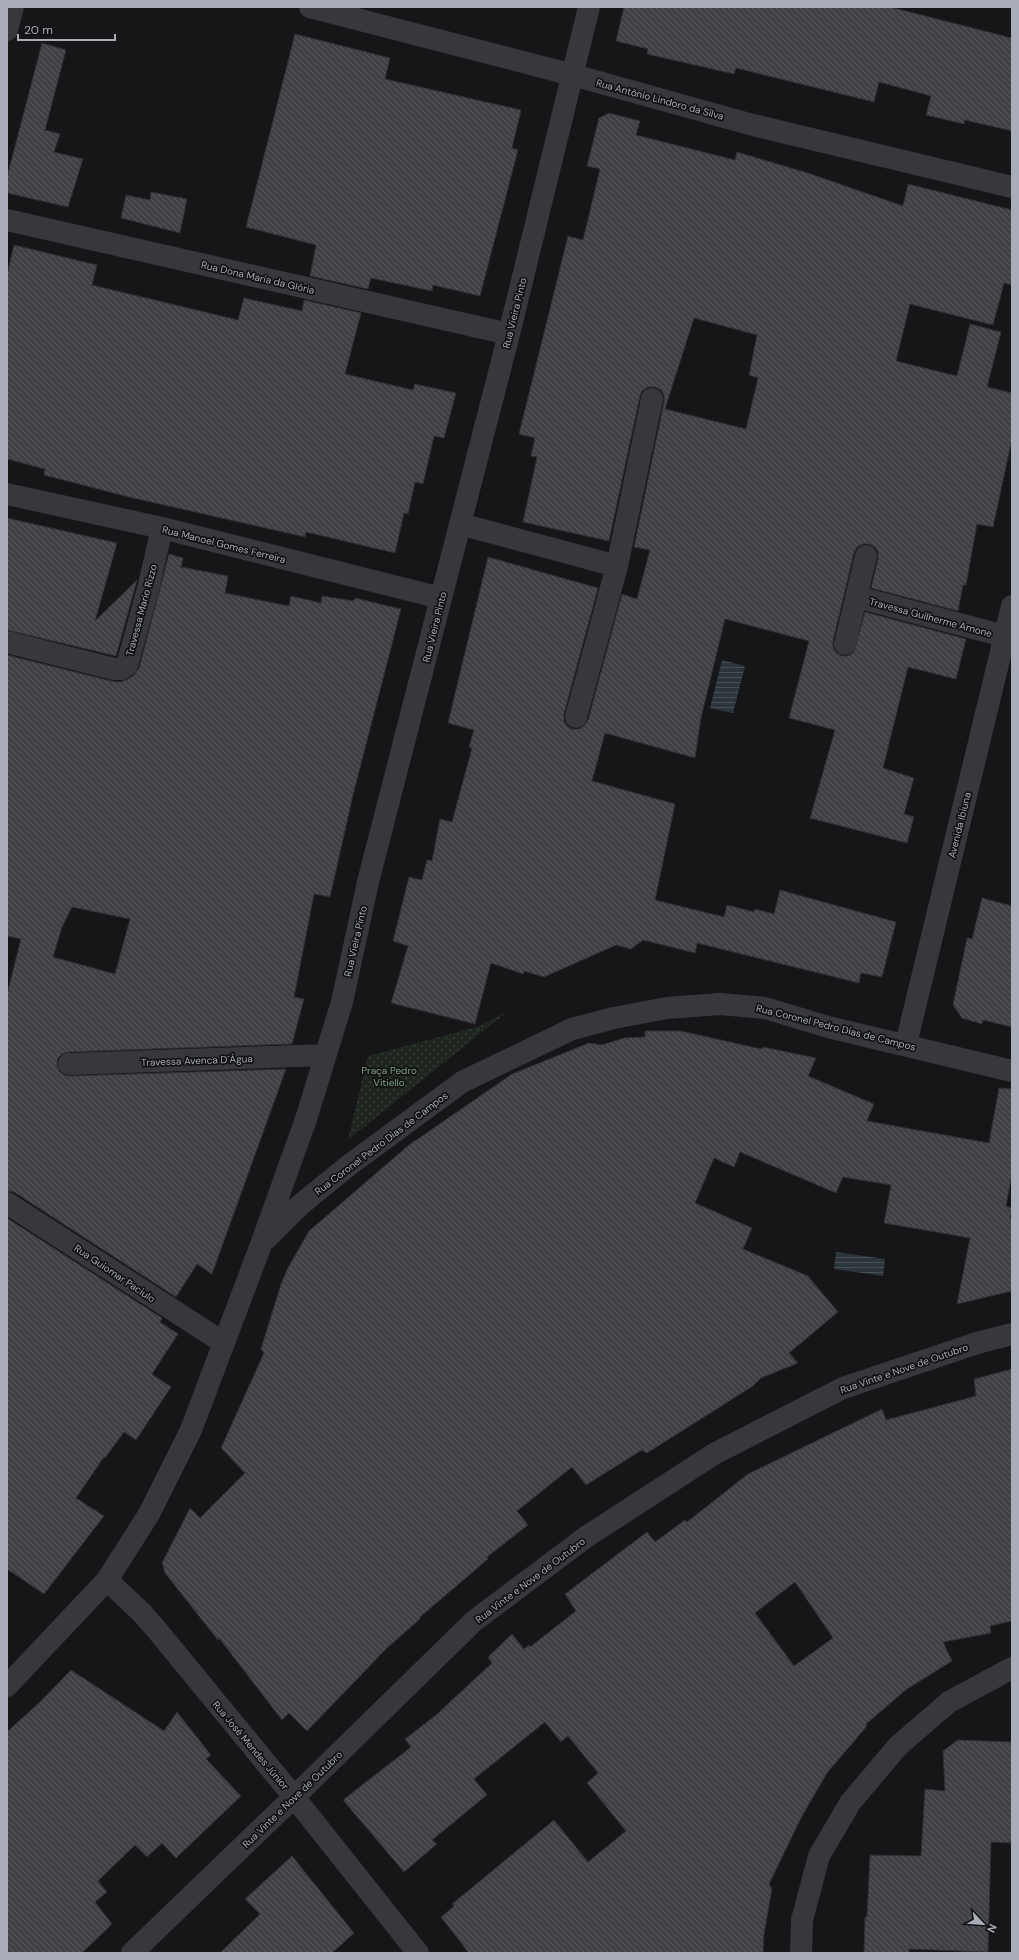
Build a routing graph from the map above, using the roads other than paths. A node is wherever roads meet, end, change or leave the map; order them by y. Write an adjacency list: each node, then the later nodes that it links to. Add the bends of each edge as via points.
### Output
1 (13, 7): 4 (street)
2 (310, 7): 5 (street, Rua Antônio Lindoro da Silva)
3 (589, 7): 5 (street, Rua Vieira Pinto)
4 (7, 30)
5 (573, 75): 6 (street, Rua Antônio Lindoro da Silva, via 752,125); 8 (street, Rua Vieira Pinto)
6 (1012, 187)
7 (7, 220): 8 (street, Rua Dona Maria da Glória)
8 (509, 334): 11 (street, Rua Vieira Pinto)
9 (652, 399): 14 (street)
10 (7, 494): 12 (street, Rua Manoel Gomes Ferreira)
11 (460, 524): 14 (street); 16 (street, Rua Vieira Pinto)
12 (162, 528): 16 (street, Rua Manoel Gomes Ferreira); 19 (street, Travessa Mario Rizzo, via 127,665 114,669)
13 (866, 556): 15 (street, Travessa Guilherme Arnone)
14 (617, 566): 21 (street)
15 (857, 597): 18 (street, Travessa Guilherme Arnone); 20 (street, Travessa Guilherme Arnone)
16 (441, 598): 23 (street, Rua Vieira Pinto, via 368,882 342,1002)
17 (1012, 606): 18 (street, Avenida Ibiuna)
18 (1004, 636): 22 (street, Avenida Ibiuna)
19 (7, 642)
20 (845, 644)
21 (576, 717)
22 (906, 1044): 25 (street, Rua Coronel Pedro Dias de Campos); 27 (street, Rua Coronel Pedro Dias de Campos, via 828,1027 765,1008 720,1004 667,1008 572,1029 462,1082 348,1166 300,1205)
23 (325, 1055): 24 (street, Travessa Avenca D´Água); 27 (street, Rua Vieira Pinto, via 306,1119)
24 (69, 1064)
25 (1012, 1071)
26 (7, 1203): 29 (street, Rua Guiomar Paciulo)
27 (262, 1242): 29 (street, Rua Coronel Pedro Dias de Campos)
28 (1012, 1334): 33 (street, Rua Vinte e Nove de Outubro, via 977,1343 843,1388 714,1454 586,1537 474,1621)
29 (224, 1343): 30 (street, Rua Coronel Pedro Dias de Campos, via 191,1430 149,1514)
30 (107, 1580): 32 (street, Rua Coronel Pedro Dias de Campos); 33 (street, Rua José Mendes Júnior, via 142,1613)
31 (1012, 1668): 36 (street, via 949,1702 898,1746 850,1804 819,1856 802,1920)
32 (7, 1686)
33 (294, 1797): 34 (street, Rua Vinte e Nove de Outubro); 35 (street, Rua José Mendes Júnior)
34 (132, 1953)
35 (418, 1953)
36 (801, 1953)

